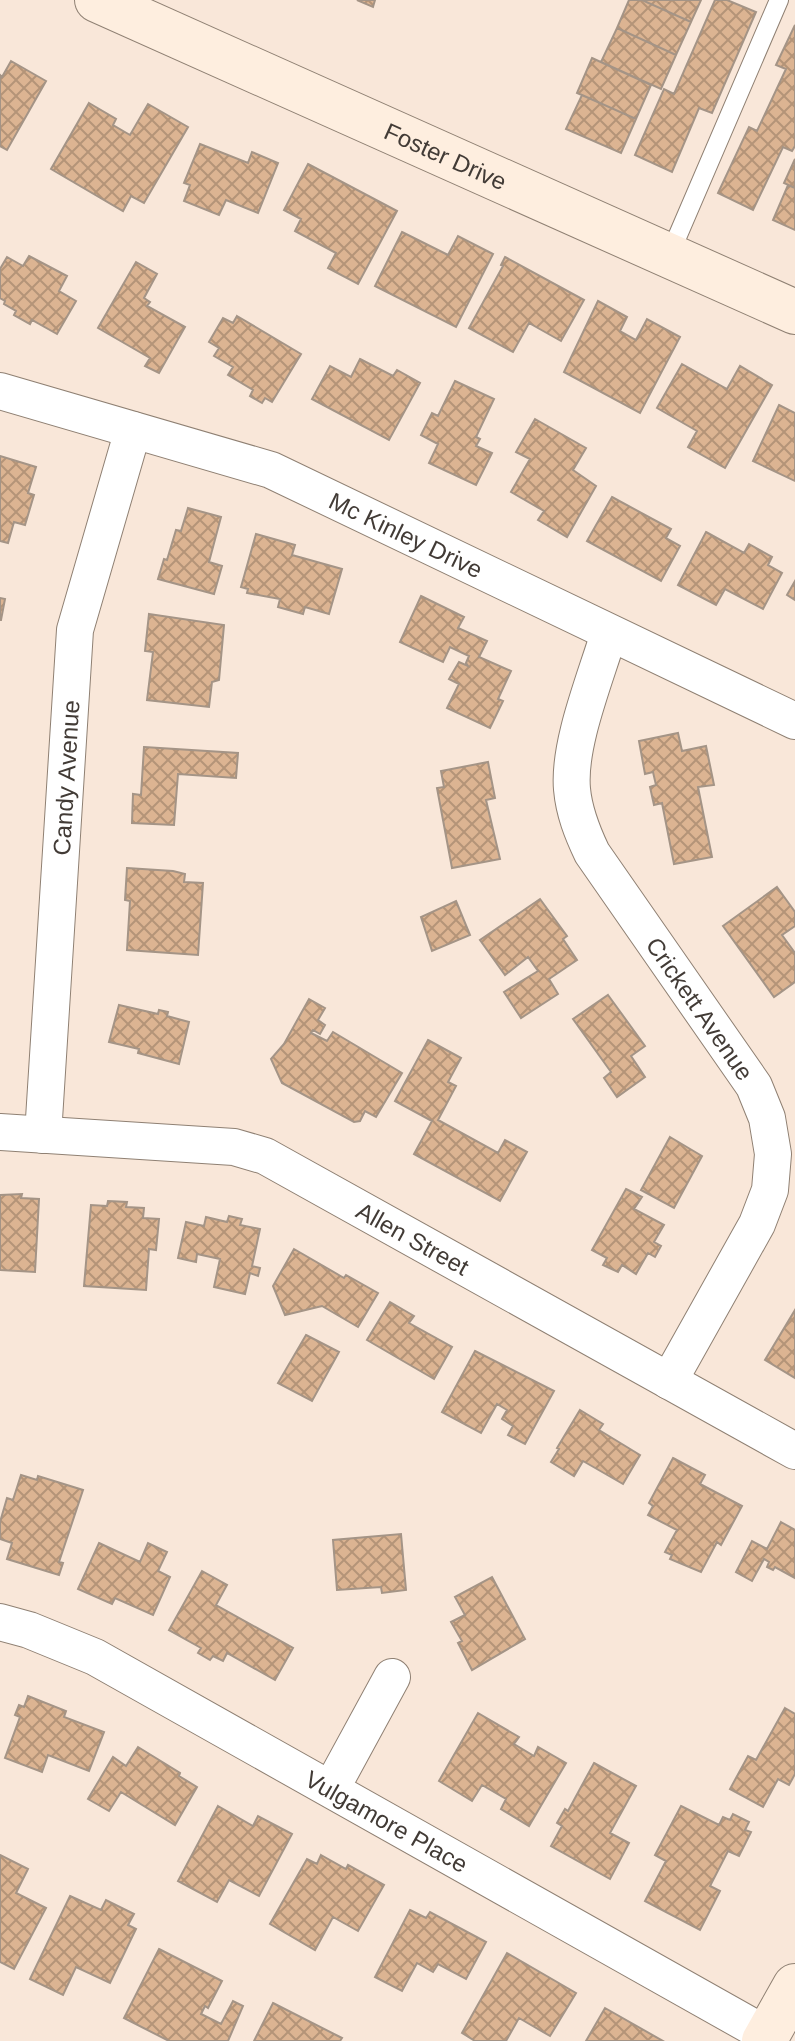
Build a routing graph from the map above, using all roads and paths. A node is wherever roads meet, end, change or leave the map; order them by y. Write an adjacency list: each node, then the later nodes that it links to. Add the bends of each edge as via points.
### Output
1 (97, 0): 3 (street, Foster Drive)
2 (779, 0): 3 (lane)
3 (669, 256): 4 (street, Foster Drive)
4 (795, 312)
5 (0, 391): 6 (street, Mc Kinley Drive)
6 (133, 430): 7 (street, Mc Kinley Drive, via 271,470); 10 (street, Candy Avenue, via 75,630)
7 (609, 633): 8 (street, Mc Kinley Drive); 11 (street, Crickett Avenue, via 574,754 578,823 592,853 754,1086 773,1154 770,1190 757,1224)
8 (795, 721)
9 (0, 1132): 10 (street, Allen Street)
10 (43, 1135): 11 (street, Allen Street, via 234,1147 265,1156)
11 (669, 1381): 12 (street, Allen Street)
12 (795, 1451)
13 (0, 1622): 15 (street, Vulgamore Place, via 95,1657)
14 (392, 1677): 15 (street)
15 (331, 1789): 17 (street, Vulgamore Place)
16 (795, 1986): 17 (street)
17 (766, 2038)

